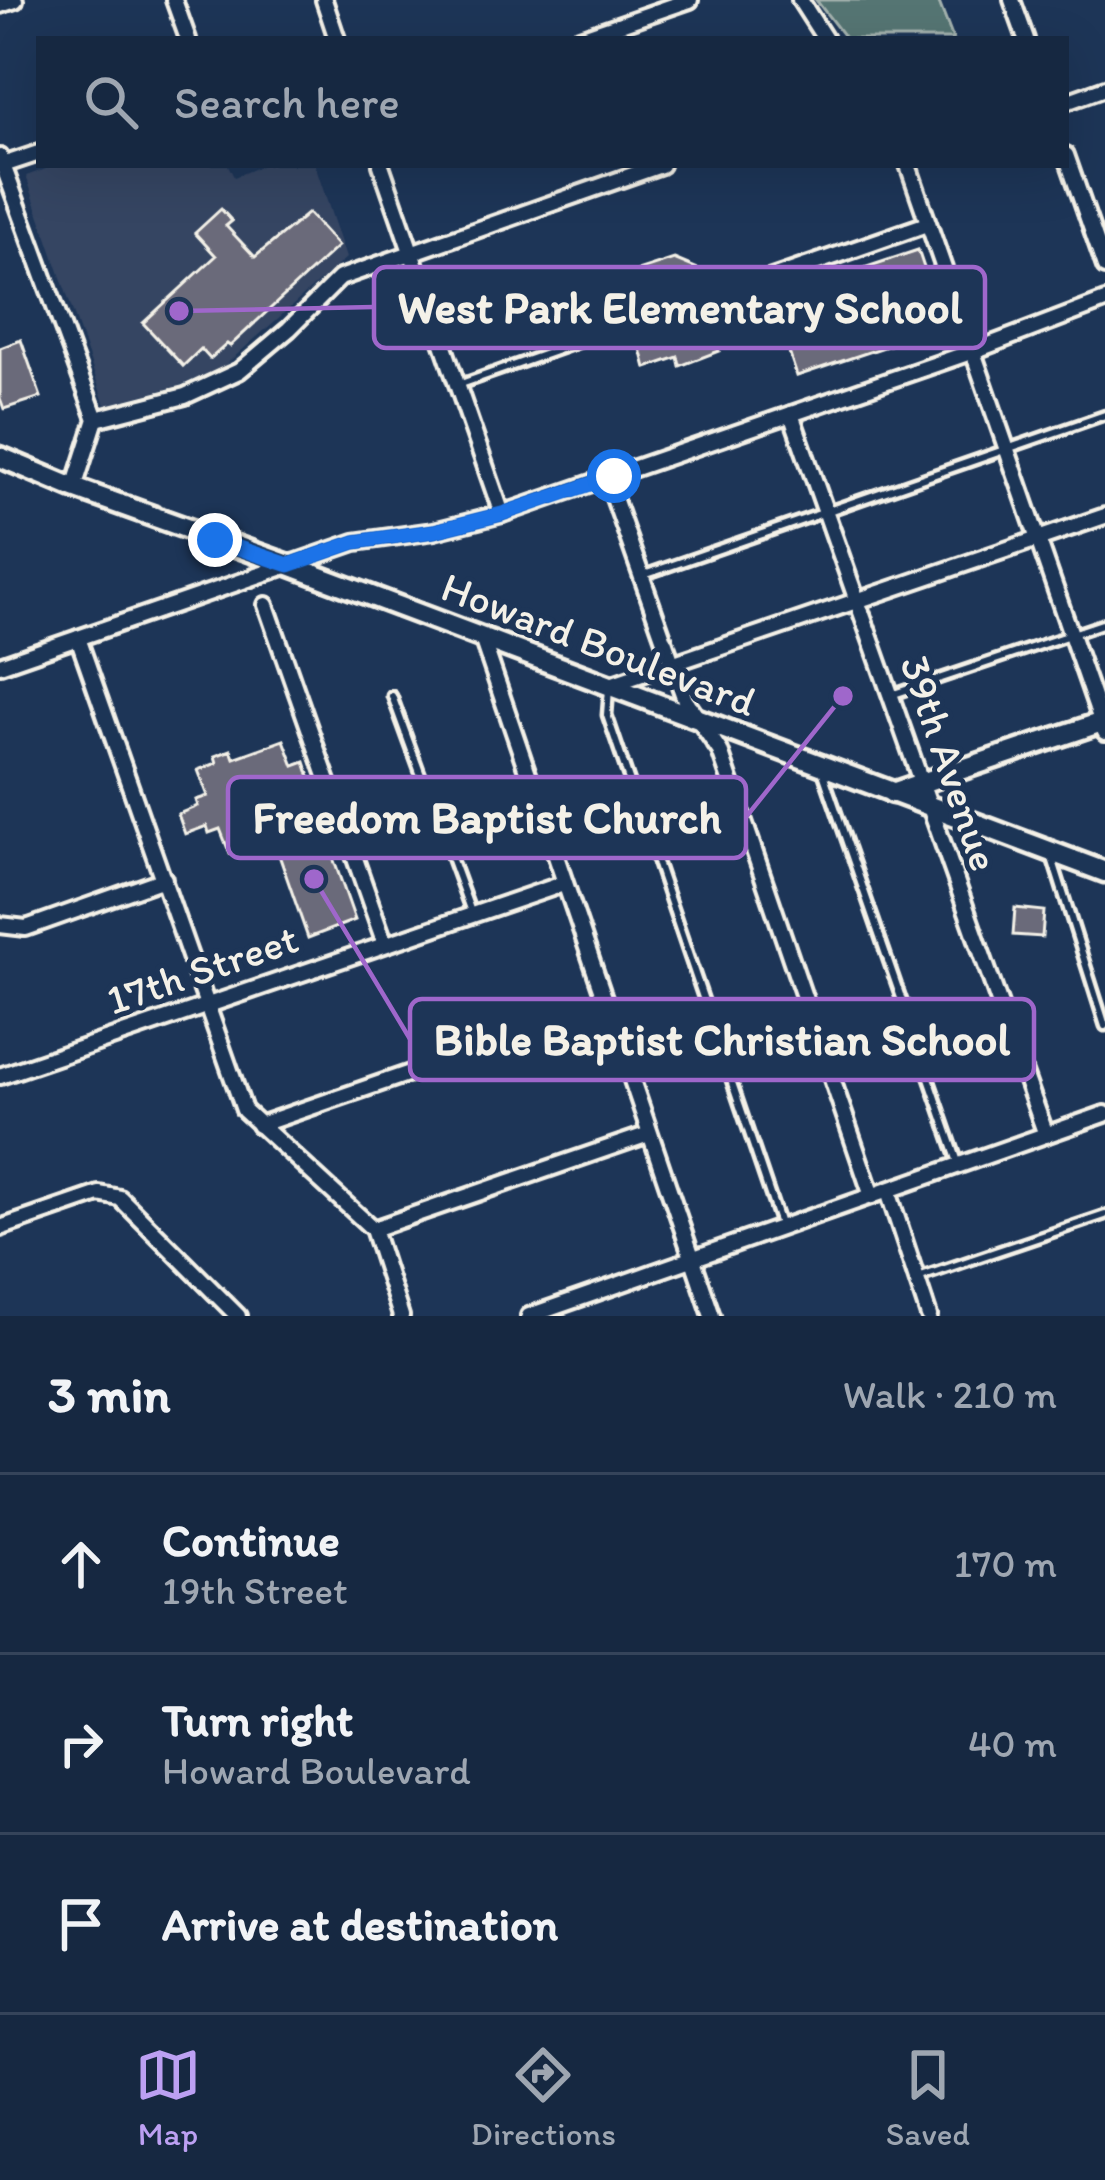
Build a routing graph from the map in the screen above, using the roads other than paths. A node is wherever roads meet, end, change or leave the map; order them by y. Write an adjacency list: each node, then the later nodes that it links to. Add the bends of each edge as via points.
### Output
1 (15, 0): 7 (street)
2 (174, 0): 8 (street)
3 (324, 0): 9 (street)
4 (690, 0): 10 (street)
5 (800, 0): 11 (street)
6 (1012, 0): 12 (street)
7 (0, 4)
8 (187, 36)
9 (336, 36)
10 (586, 36)
11 (824, 36)
12 (1025, 36)
13 (1105, 88): 14 (street)
14 (1069, 100)
15 (36, 154): 16 (street)
16 (2, 161): 31 (street)
17 (1069, 164): 23 (street)
18 (382, 168): 22 (street)
19 (652, 168): 22 (street)
20 (909, 168): 21 (street)
21 (927, 224): 24 (street); 27 (street)
22 (411, 253): 28 (street); 31 (street, via 340,278 239,371 185,396)
23 (1105, 267)
24 (746, 287)
25 (1105, 301): 27 (street)
26 (606, 333): 28 (lane)
27 (971, 352): 29 (street); 32 (street)
28 (457, 386): 37 (street)
29 (791, 414): 34 (street); 36 (street, 39th Avenue)
30 (1105, 415): 32 (lane)
31 (96, 419): 35 (street)
32 (1006, 448): 36 (lane); 39 (street)
33 (0, 457): 35 (main road, Howard Boulevard)
34 (607, 478): 37 (street); 41 (street)
35 (74, 488): 40 (main road, Howard Boulevard)
36 (826, 513): 41 (lane); 42 (street, 39th Avenue)
37 (502, 514): 40 (street, via 355,542)
38 (1105, 516): 39 (street)
39 (1038, 539): 42 (street); 45 (street)
40 (289, 565): 46 (street); 47 (main road, Howard Boulevard)
41 (641, 576): 49 (street)
42 (859, 603): 49 (street); 51 (street, 39th Avenue)
43 (266, 604): 65 (street)
44 (1105, 623): 45 (lane)
45 (1072, 635): 51 (lane); 54 (street)
46 (78, 638): 48 (street); 61 (street)
47 (482, 638): 50 (main road, Howard Boulevard); 62 (street)
48 (0, 665)
49 (673, 666): 50 (street); 53 (street)
50 (609, 686): 53 (main road, Howard Boulevard); 77 (lane, via 608,715)
51 (891, 695): 56 (street, 39th Avenue)
52 (392, 696): 63 (lane)
53 (698, 721): 55 (main road, Howard Boulevard); 75 (street, via 720,752)
54 (1104, 725): 56 (main road)
55 (821, 764): 57 (main road, Howard Boulevard); 74 (lane)
56 (922, 782): 57 (main road); 58 (street, 39th Avenue)
57 (892, 793): 58 (main road, Howard Boulevard)
58 (931, 808): 59 (main road, Howard Boulevard); 73 (street, 39th Avenue)
59 (1050, 852): 60 (main road, Howard Boulevard); 68 (lane)
60 (1105, 872)
61 (164, 879): 64 (street, via 26,928); 66 (street)
62 (563, 884): 63 (street, 17th Street); 67 (street)
63 (472, 915): 65 (street, 17th Street)
64 (0, 925)
65 (385, 944): 66 (street, 17th Street)
66 (208, 1004): 69 (street, 17th Street); 71 (street, via 240,1100)
67 (605, 1006): 71 (street); 72 (street)
68 (1105, 1026)
69 (0, 1076)
70 (1105, 1114): 73 (street)
71 (259, 1125): 79 (street)
72 (649, 1134): 79 (street); 80 (street)
73 (1046, 1135): 74 (street)
74 (959, 1166): 75 (street)
75 (880, 1194): 77 (street); 81 (street)
76 (1105, 1215): 81 (lane)
77 (781, 1227): 80 (street)
78 (0, 1228): 82 (street, via 99,1194 120,1198)
79 (373, 1229): 83 (street)
80 (692, 1259): 84 (street); 85 (street)
81 (916, 1279): 86 (street)
82 (238, 1316)
83 (401, 1316)
84 (529, 1316)
85 (712, 1316)
86 (929, 1316)

